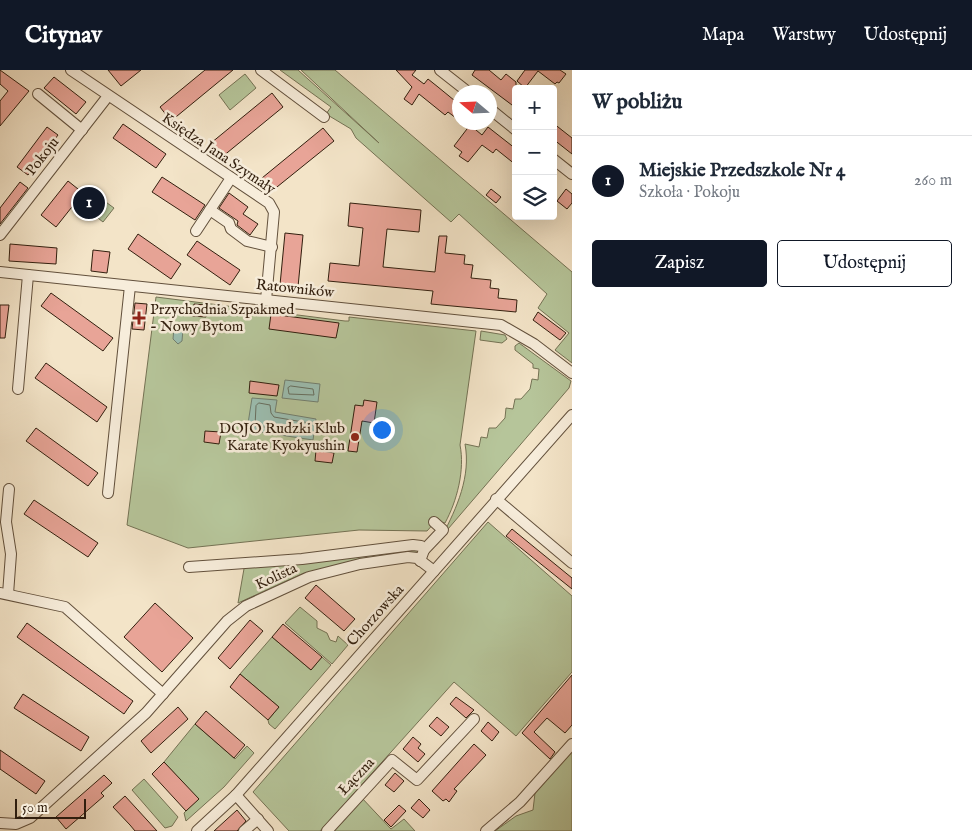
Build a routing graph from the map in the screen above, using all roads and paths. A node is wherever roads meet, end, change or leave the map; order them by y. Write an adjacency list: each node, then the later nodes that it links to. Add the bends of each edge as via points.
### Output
1 (71, 70): 6 (street, Księdza Jana Szymały)
2 (261, 70): 8 (street)
3 (440, 70): 4 (street)
4 (459, 85)
5 (38, 94): 10 (street)
6 (108, 96): 10 (street, Pokoju); 13 (street, Księdza Jana Szymały)
7 (497, 115): 9 (street)
8 (324, 117)
9 (512, 127)
10 (82, 130): 16 (street, Pokoju)
11 (557, 162): 12 (street)
12 (572, 174)
13 (231, 178): 14 (street); 17 (street, Księdza Jana Szymały, via 269,203 274,212)
14 (210, 210): 15 (street); 17 (street, via 247,241)
15 (196, 231)
16 (0, 235)
17 (272, 247): 21 (street, Księdza Jana Szymały)
18 (0, 272): 19 (street, Ratowników)
19 (28, 276): 20 (street, Ratowników); 23 (street)
20 (130, 286): 21 (street, Ratowników); 26 (street)
21 (266, 300): 22 (street, Ratowników, via 501,326 534,344)
22 (572, 373)
23 (18, 389)
24 (572, 415): 27 (street, Chorzowska)
25 (9, 489): 34 (street, via 6,522 11,554)
26 (108, 493)
27 (496, 499): 31 (street); 33 (street, Chorzowska)
28 (434, 522): 29 (street, via 443,530)
29 (424, 550): 30 (street); 32 (street, via 421,546 413,546 302,559)
30 (420, 561): 33 (street); 35 (street, Kolista, via 392,559 325,572 246,606 227,622)
31 (572, 563)
32 (190, 567)
33 (434, 571): 38 (street, Chorzowska)
34 (4, 594): 35 (street, via 65,607)
35 (163, 694): 40 (street, Kolista, via 30,818 16,824)
36 (474, 719): 44 (street, Łączna, via 417,780 392,760)
37 (572, 744): 45 (street, via 520,802)
38 (236, 795): 39 (street); 41 (street, Chorzowska)
39 (258, 819): 42 (street); 43 (street)
40 (0, 823)
41 (197, 831)
42 (244, 831)
43 (268, 831)
44 (327, 831)
45 (486, 831)

